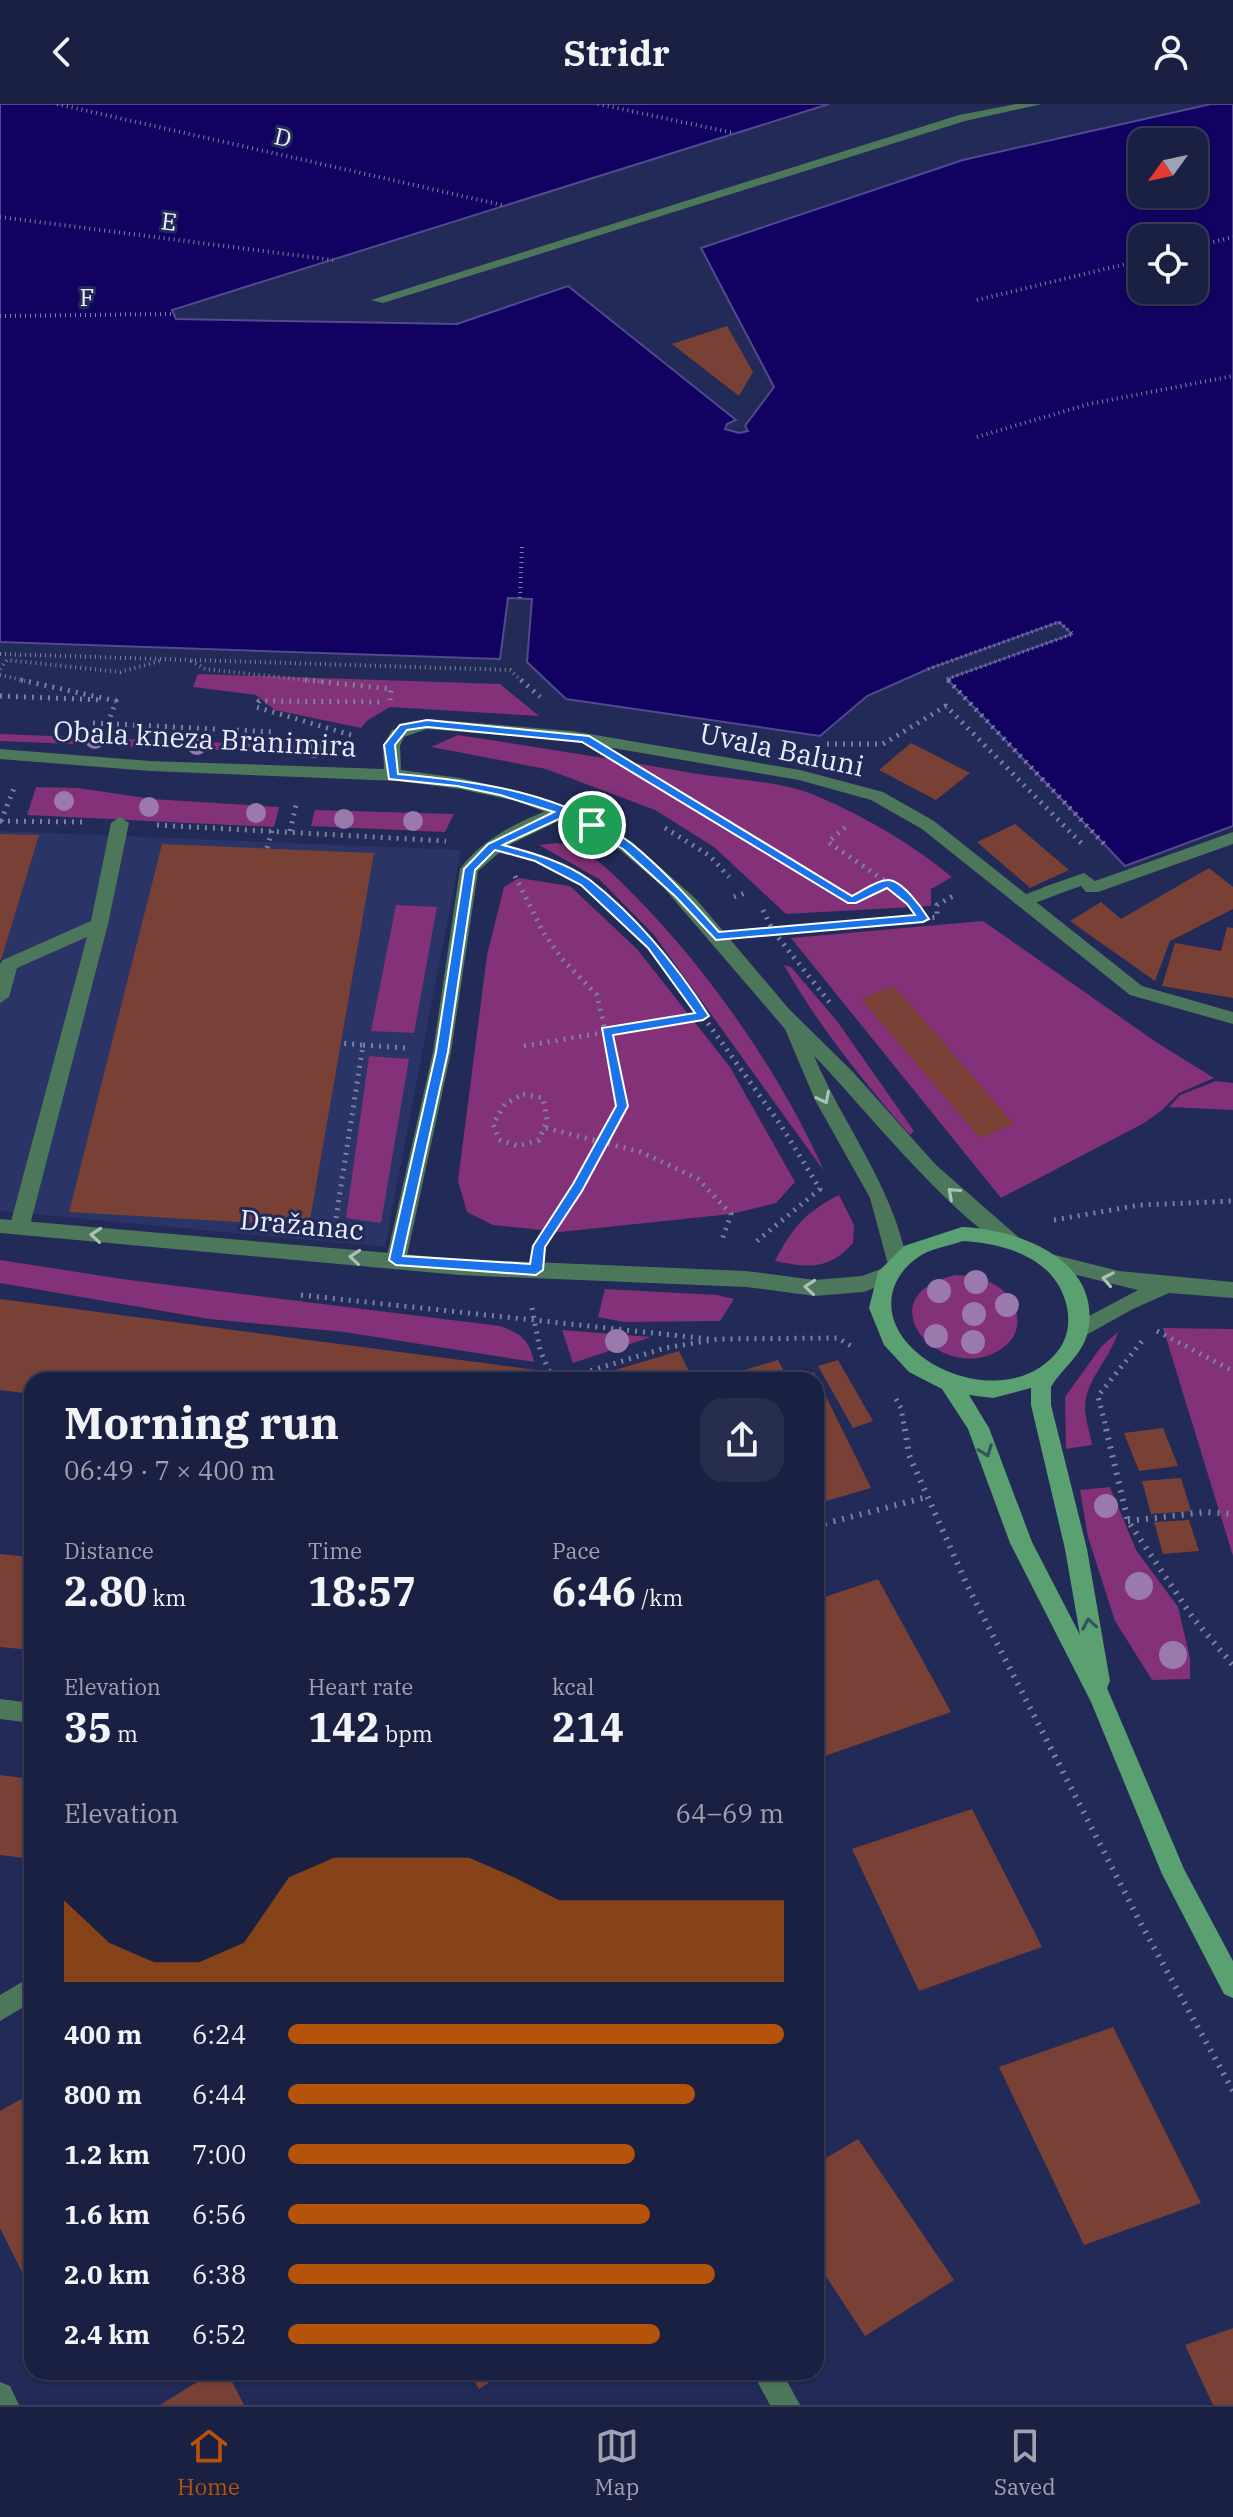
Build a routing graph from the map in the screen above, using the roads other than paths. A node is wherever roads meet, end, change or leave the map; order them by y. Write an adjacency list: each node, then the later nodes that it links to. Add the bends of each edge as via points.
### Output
1 (1036, 104): 2 (street, via 963,118)
2 (378, 300)
3 (0, 754): 4 (street, Obala kneza Branimira)
4 (393, 777): 5 (street, Obala kneza Branimira, via 487,789); 8 (street, Uvala Baluni, via 392,740 404,727 427,724 572,736 800,775 877,796 928,825)
5 (565, 811): 12 (street, Obala kneza Branimira, via 627,846 680,894); 15 (street, via 492,846 469,869 442,1052)
6 (120, 823): 9 (street)
7 (1233, 838): 8 (street, via 1092,888 1084,879)
8 (1022, 902): 11 (street, Uvala Baluni, via 1136,991)
9 (99, 924): 10 (street, via 9,964); 13 (street)
10 (0, 997)
11 (1233, 1018)
12 (793, 1027): 14 (street, Obala kneza Branimira, one-way to 12, via 945,1187 833,1062); 17 (street, Obala kneza Branimira, one-way to 17, via 825,1100 883,1201 892,1228)
13 (10, 1228): 15 (street, Dražanac, one-way to 13)
14 (1014, 1242): 16 (main road); 17 (main road, via 989,1235 937,1239 915,1248)
15 (396, 1260): 17 (street, Dražanac, one-way to 15, via 843,1288 815,1288 746,1279)
16 (1051, 1262): 18 (street, one-way to 16, via 1097,1277); 20 (main road, via 1070,1283 1080,1307)
17 (892, 1268): 22 (main road, via 879,1295 887,1337 923,1372)
18 (1166, 1286): 19 (street); 20 (street)
19 (1233, 1290)
20 (1079, 1331): 21 (main road, via 1069,1354)
21 (1049, 1373): 22 (main road, via 1002,1388); 23 (main road, one-way to 21, via 1076,1549 1041,1405 1041,1386)
22 (949, 1383): 23 (main road, one-way to 23, via 978,1428 1021,1543)
23 (1102, 1700): 26 (main road, via 1174,1874)
24 (0, 1709): 25 (street)
25 (24, 1712)
26 (1233, 1986)
27 (24, 1993): 28 (street)
28 (0, 2009)
29 (771, 2380): 32 (street)
30 (0, 2396): 31 (street)
31 (5, 2405)
32 (786, 2405)

